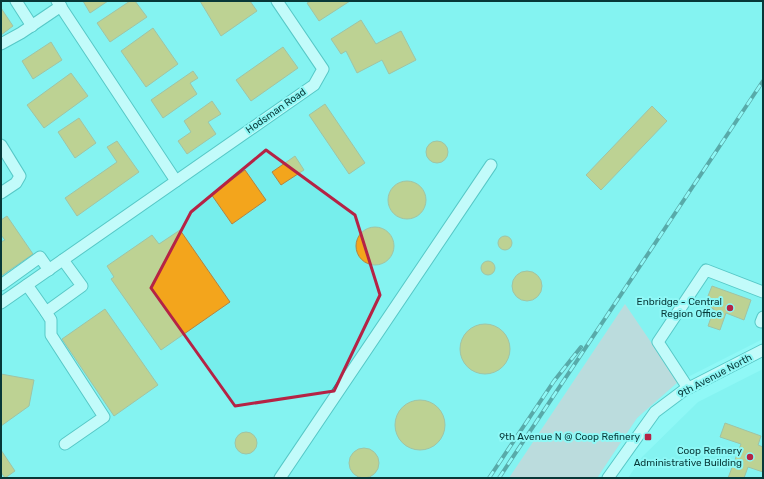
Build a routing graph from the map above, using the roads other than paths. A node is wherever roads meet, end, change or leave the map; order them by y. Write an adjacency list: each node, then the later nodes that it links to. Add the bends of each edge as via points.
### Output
1 (16, 1): 4 (street)
2 (277, 1): 8 (street, Hodsman Road, via 323,69 314,85)
3 (59, 4): 4 (street); 8 (street)
4 (32, 26): 5 (street)
5 (1, 44)
6 (1, 145): 9 (street, via 20,176 16,183)
7 (491, 165): 20 (street)
8 (176, 181): 10 (street, Hodsman Road)
9 (1, 193)
10 (63, 260): 11 (street, Hodsman Road); 16 (street, via 82,286)
11 (49, 270): 12 (street, via 40,257); 13 (street, Hodsman Road)
12 (1, 285)
13 (27, 285): 15 (street, Hodsman Road); 16 (street)
14 (763, 292): 18 (street, via 706,270 658,342)
15 (1, 303)
16 (46, 312): 19 (street, via 51,320 51,335 104,418)
17 (763, 350): 18 (street, 9th Avenue North)
18 (688, 388): 21 (street, 9th Avenue North, via 656,412)
19 (65, 444)
20 (280, 478)
21 (608, 478)

